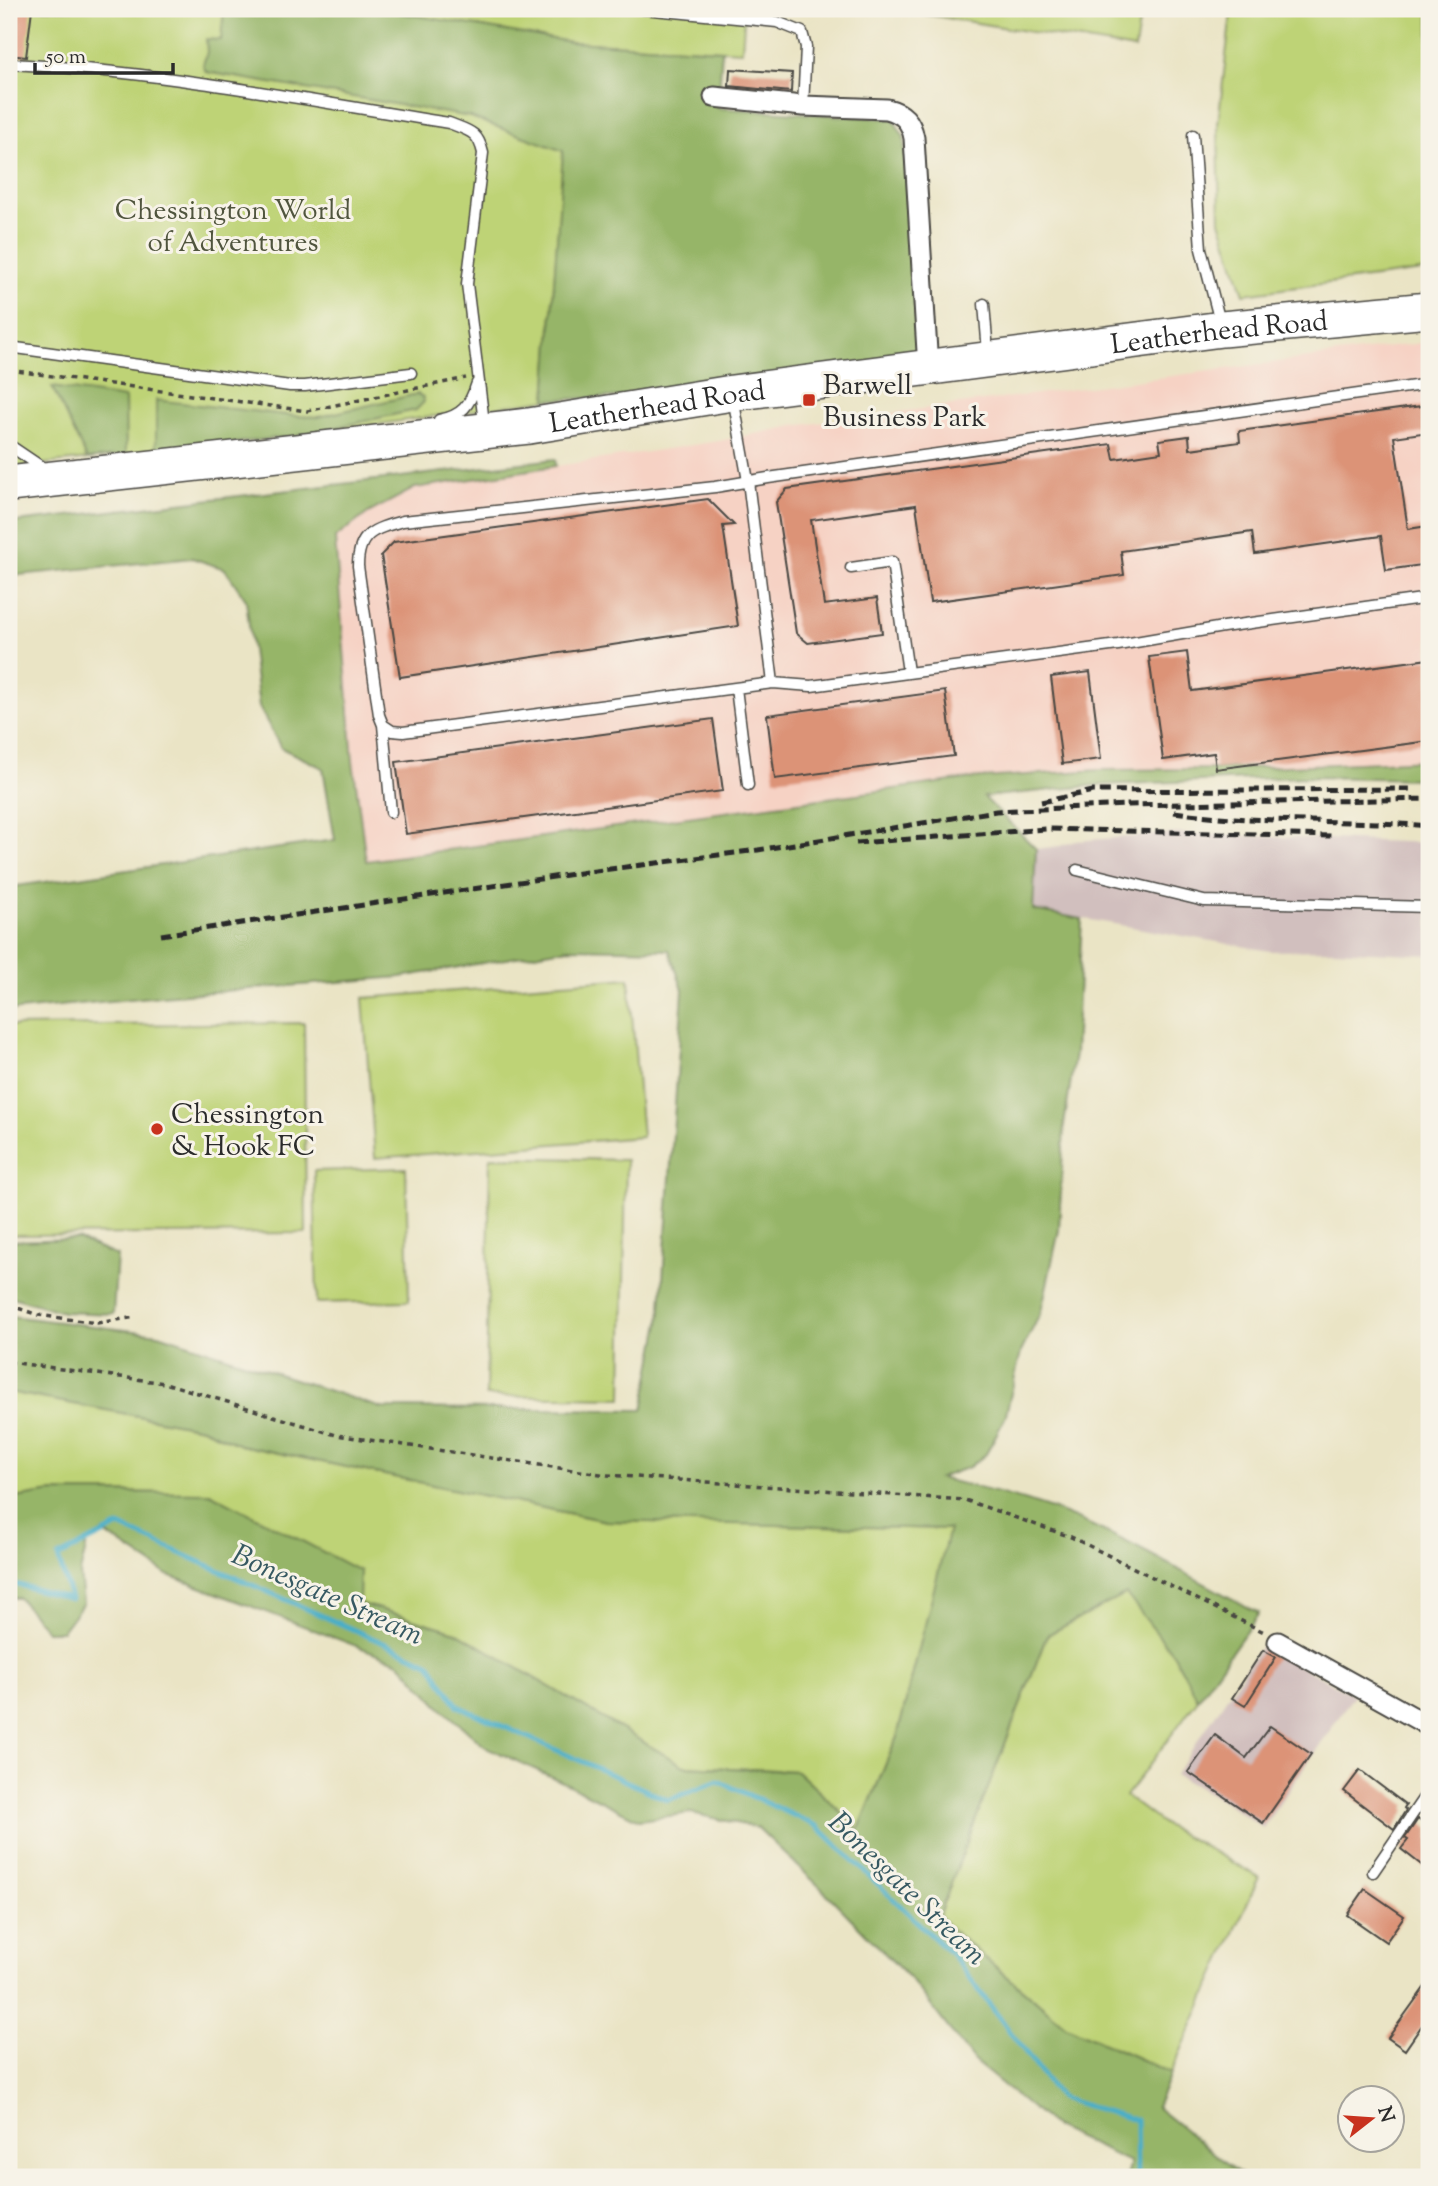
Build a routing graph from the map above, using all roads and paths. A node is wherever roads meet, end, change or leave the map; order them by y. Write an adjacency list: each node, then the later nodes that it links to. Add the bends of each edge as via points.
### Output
1 (643, 9): 4 (lane, via 777,22 802,32 806,47)
2 (9, 64): 5 (lane, via 66,66 287,102)
3 (714, 97): 4 (street)
4 (803, 106): 13 (street, via 887,109 899,112 912,129)
5 (386, 113): 6 (lane); 15 (lane, via 473,132 481,142 467,284)
6 (365, 116)
7 (1193, 135): 10 (lane, via 1201,249)
8 (984, 304): 12 (lane)
9 (1429, 310): 10 (highway, Leatherhead Road)
10 (1222, 329): 12 (highway, Leatherhead Road)
11 (9, 347): 14 (lane, via 305,387)
12 (989, 360): 13 (highway, Leatherhead Road)
13 (928, 368): 17 (highway, Leatherhead Road)
14 (411, 373)
15 (478, 376): 18 (lane, via 468,406 458,415); 19 (lane)
16 (1429, 384): 24 (lane)
17 (732, 393): 19 (highway, Leatherhead Road); 24 (lane)
18 (422, 422)
19 (485, 431): 22 (highway, Leatherhead Road)
20 (360, 433): 22 (lane)
21 (9, 445): 23 (lane)
22 (309, 451): 23 (highway, Leatherhead Road)
23 (58, 479): 25 (highway, Leatherhead Road)
24 (748, 481): 29 (lane); 31 (lane, via 403,522 371,532 362,542 358,566)
25 (9, 484)
26 (851, 568): 28 (lane, via 892,562)
27 (1429, 598): 28 (lane)
28 (908, 672): 29 (lane, via 811,686)
29 (773, 683): 30 (lane)
30 (736, 688): 31 (lane, via 403,732); 32 (lane)
31 (383, 725): 33 (lane)
32 (748, 785)
33 (391, 812)
34 (1077, 870): 35 (lane, via 1204,901)
35 (1429, 907)
36 (9, 1305): 37 (path, via 38,1315 97,1323)
37 (136, 1317)
38 (9, 1362): 39 (path, via 165,1383 336,1435 580,1471 965,1500 1070,1537 1262,1630)
39 (1278, 1642): 40 (street)
40 (1429, 1726)
41 (1429, 1790): 42 (lane)
42 (1373, 1872)

